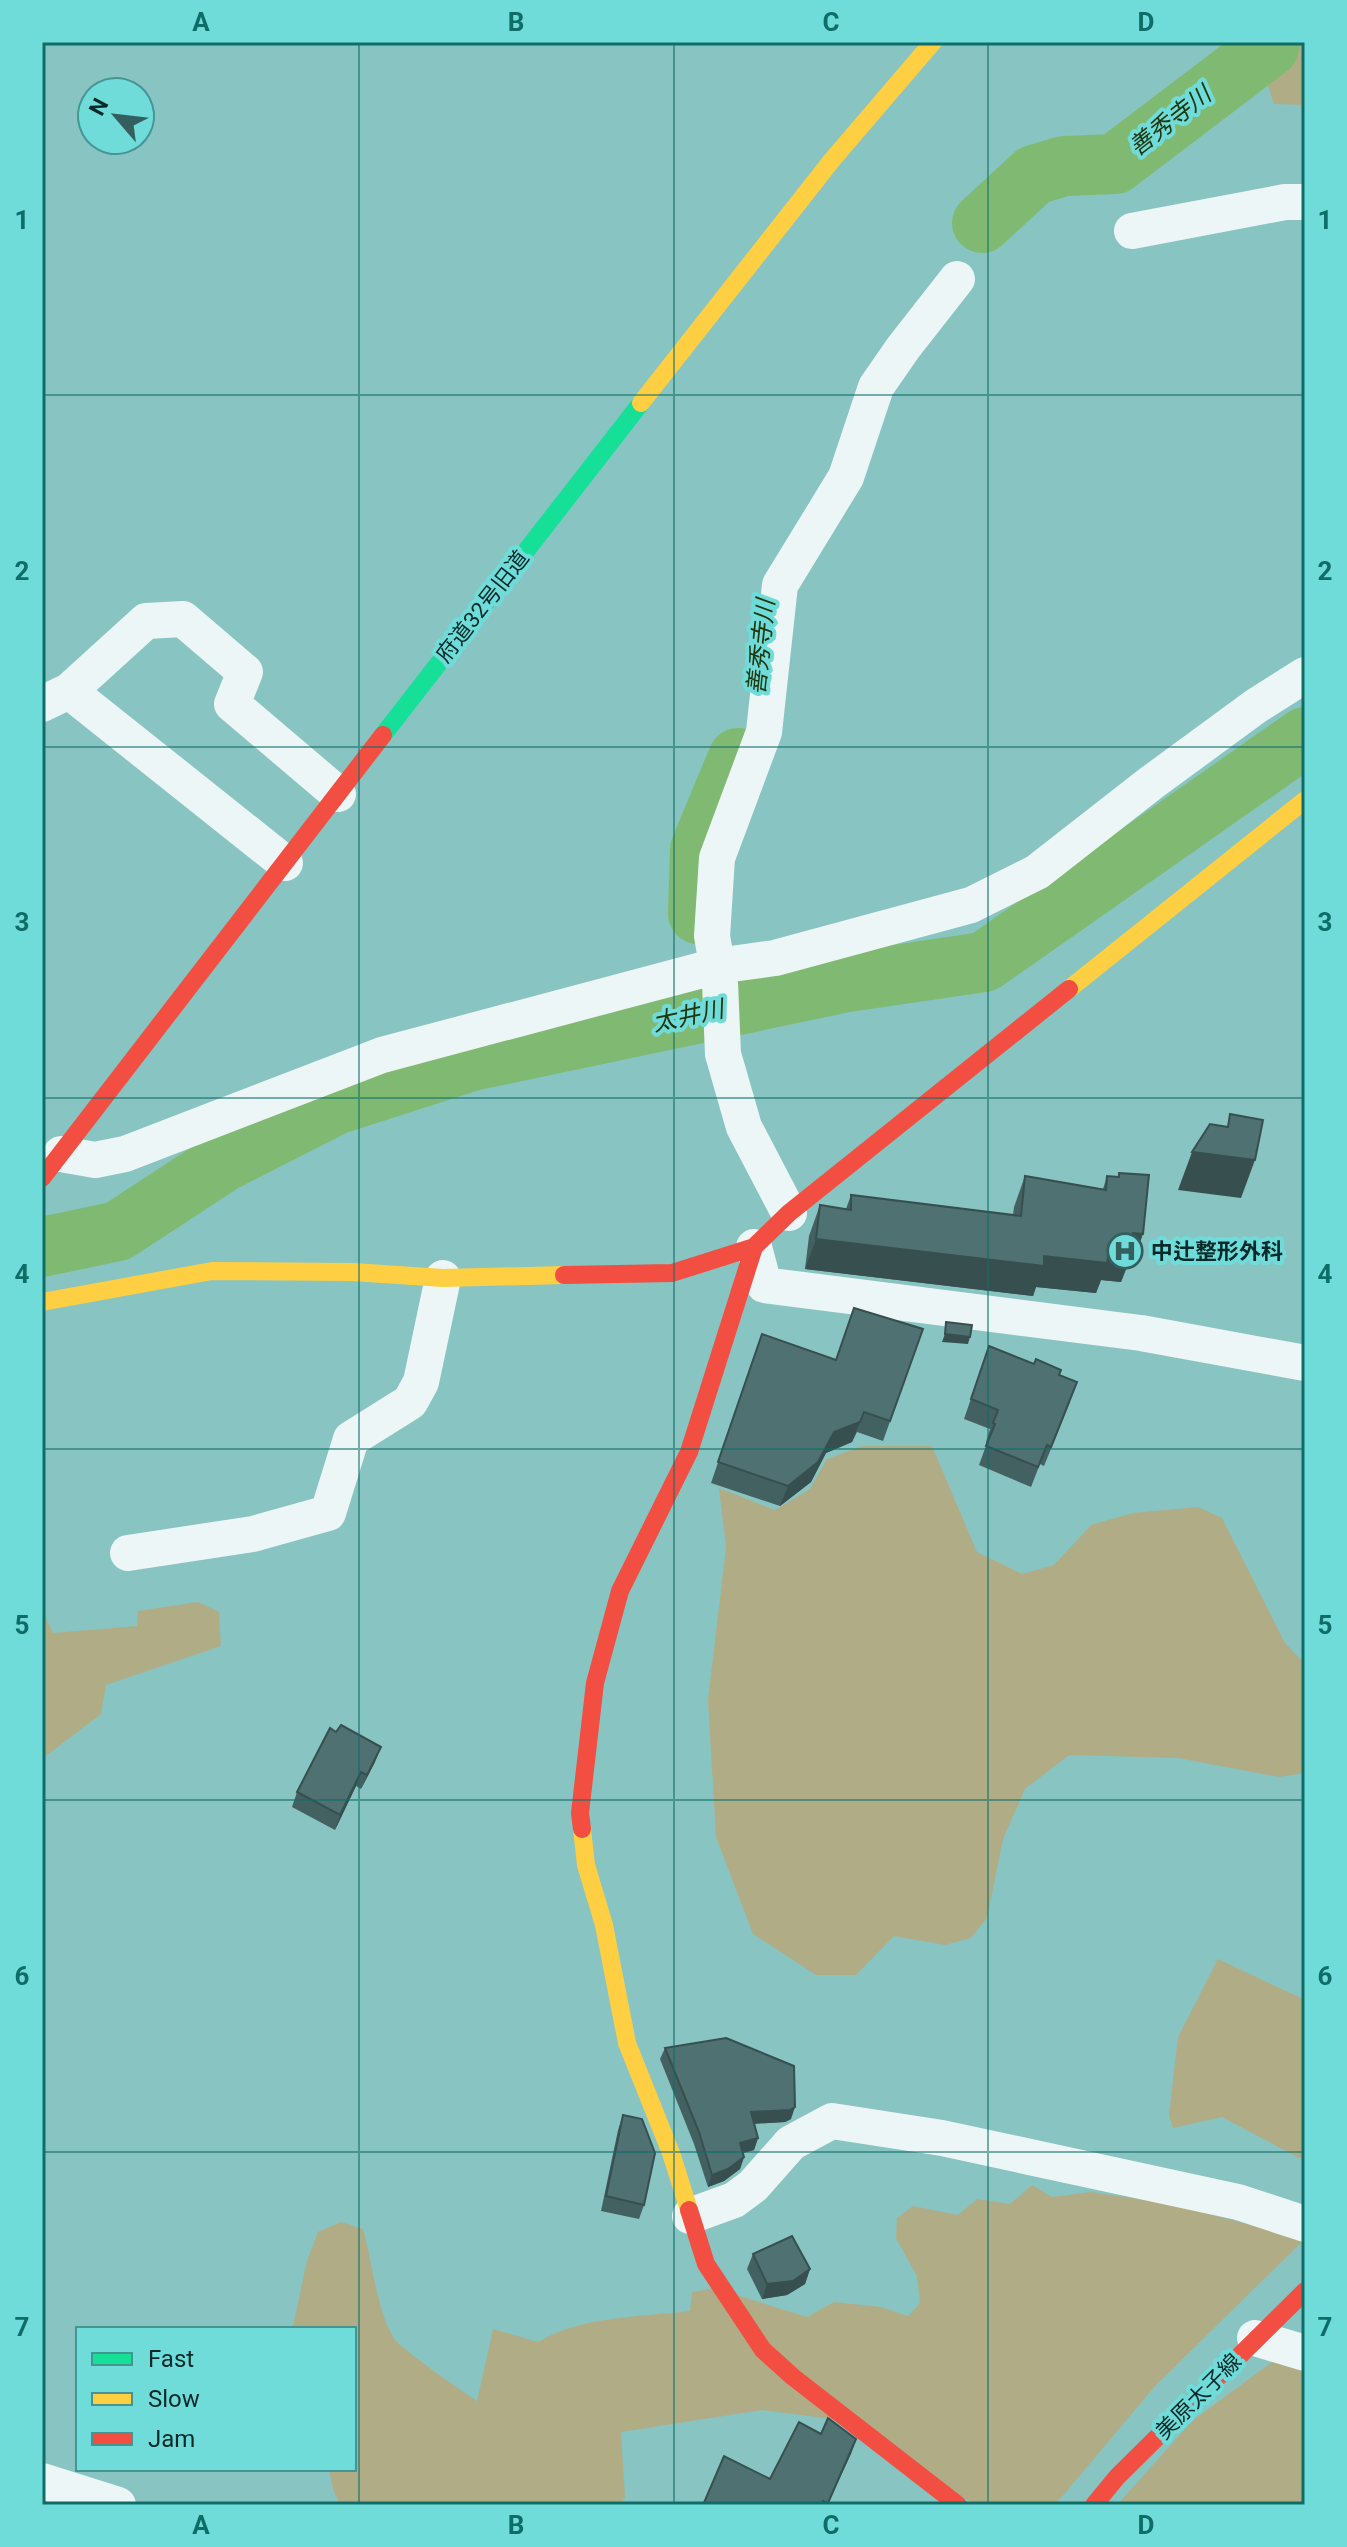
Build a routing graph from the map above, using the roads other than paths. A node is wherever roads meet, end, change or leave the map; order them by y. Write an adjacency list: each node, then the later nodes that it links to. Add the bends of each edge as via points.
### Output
1 (933, 42): 7 (street, 府道32号旧道, via 832,160)
2 (1305, 202): 3 (street)
3 (1132, 231)
4 (957, 279): 10 (street, via 876,387 846,477 780,585 764,732 717,858 712,936)
5 (1305, 675): 10 (street, via 1024,879 971,905)
6 (56, 697): 7 (street, via 146,621 183,619 245,672 232,704); 9 (street)
7 (338, 794): 9 (street, 府道32号旧道)
8 (1305, 800): 12 (street)
9 (285, 863): 11 (street, 府道32号旧道)
10 (719, 974): 11 (street, via 382,1055 125,1154); 12 (street, via 723,1054 744,1127)
11 (51, 1166)
12 (789, 1213): 13 (street)
13 (754, 1247): 14 (street, via 672,1273); 16 (street, via 764,1285 1141,1333); 18 (street, via 689,1452 620,1591 595,1683 580,1813 586,1865 604,1925 627,2043)
14 (443, 1278): 15 (street, via 212,1271); 17 (street, via 421,1382 410,1402 351,1439 328,1513 253,1534)
15 (42, 1302)
16 (1305, 1363)
17 (128, 1553)
18 (690, 2216): 19 (street, via 734,2200 791,2143 832,2121 942,2138 1238,2202); 25 (street, via 706,2264 763,2350)
19 (1305, 2224)
20 (1305, 2291): 21 (street, 美原太子線)
21 (1255, 2338): 22 (street); 26 (street, 美原太子線)
22 (1305, 2353)
23 (42, 2481): 24 (street)
24 (118, 2505)
25 (958, 2505)
26 (1094, 2505)

